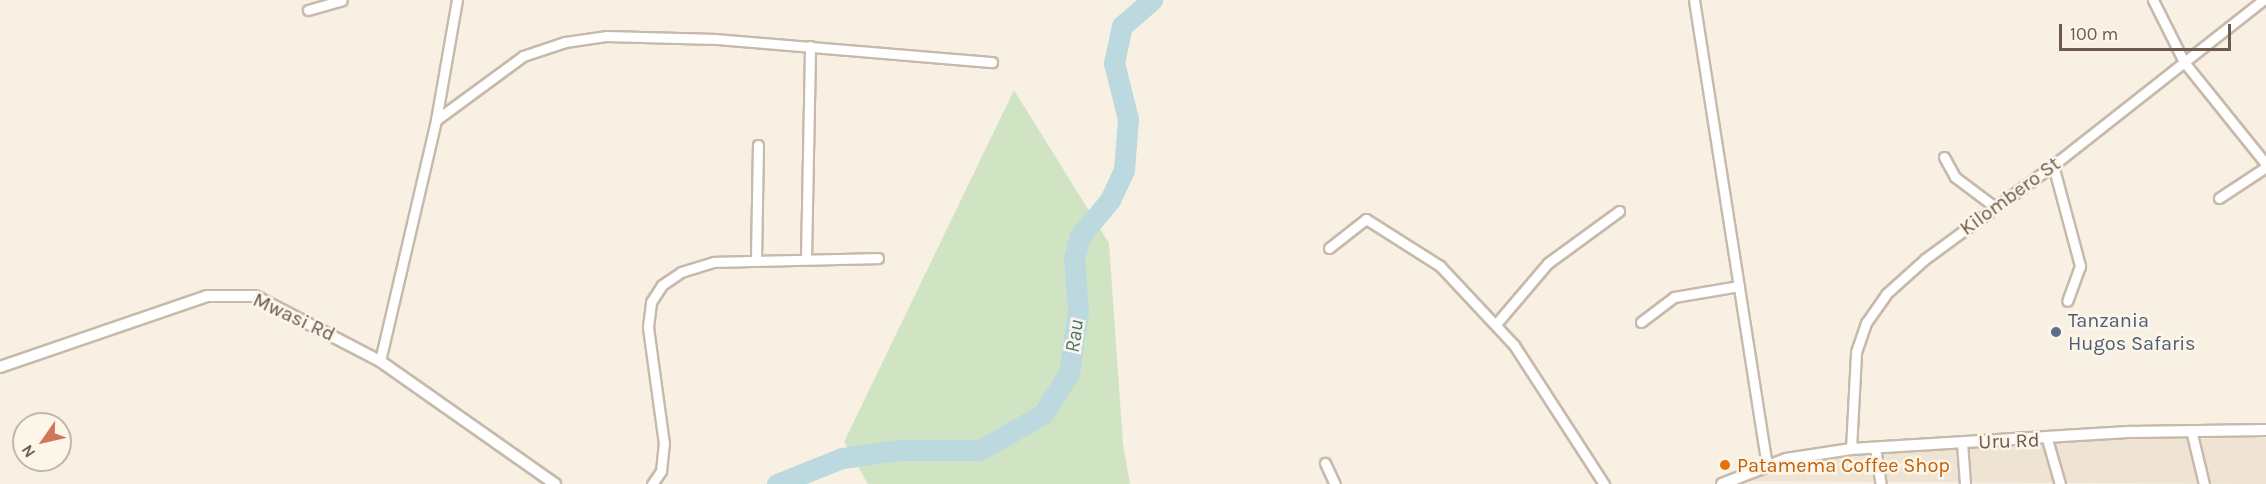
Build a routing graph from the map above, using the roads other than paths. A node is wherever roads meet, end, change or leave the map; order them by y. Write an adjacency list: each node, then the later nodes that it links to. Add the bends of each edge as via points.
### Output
1 (342, 0): 6 (street)
2 (457, 0): 10 (street)
3 (1694, 0): 22 (street)
4 (2153, 0): 9 (street)
5 (2264, 0): 9 (street, Kilombero St)
6 (308, 10)
7 (810, 46): 8 (street); 10 (street, via 636,34 565,42 509,65); 21 (street)
8 (992, 62)
9 (2184, 62): 13 (street, Kilombero St); 14 (street)
10 (436, 120): 26 (street)
11 (758, 145): 20 (street)
12 (1944, 157): 16 (street, via 1955,177)
13 (2053, 165): 16 (street, Kilombero St); 23 (street, via 2080,266)
14 (2266, 165): 15 (street)
15 (2219, 198)
16 (1995, 207): 33 (street, Kilombero St, via 1903,278 1870,315 1856,352)
17 (1619, 211): 25 (street, via 1548,263)
18 (1329, 248): 25 (street, via 1358,221 1372,221 1440,266)
19 (878, 258): 21 (street)
20 (756, 259): 21 (street); 38 (street, via 698,265 662,285 651,302 648,327 664,444 661,471)
21 (806, 259)
22 (1739, 286): 24 (street, via 1674,297); 35 (street)
23 (2067, 301)
24 (1641, 322)
25 (1496, 324): 40 (street, via 1530,367)
26 (380, 361): 27 (street, Mwasi Rd, via 265,299 230,294 207,296); 37 (street, Mwasi Rd)
27 (0, 367)
28 (2192, 430): 29 (street, Uru Rd); 30 (street, Uru Rd); 44 (street)
29 (2266, 430)
30 (2047, 440): 31 (street, Uru Rd); 43 (street)
31 (1962, 442): 32 (street, Uru Rd); 42 (street)
32 (1875, 448): 33 (street, Uru Rd); 41 (street)
33 (1851, 449): 35 (street, Uru Rd)
34 (1325, 463): 39 (street)
35 (1767, 465): 36 (street, Uru Rd)
36 (1729, 483)
37 (555, 484)
38 (652, 484)
39 (1335, 484)
40 (1604, 484)
41 (1881, 484)
42 (1965, 484)
43 (2060, 484)
44 (2204, 484)

